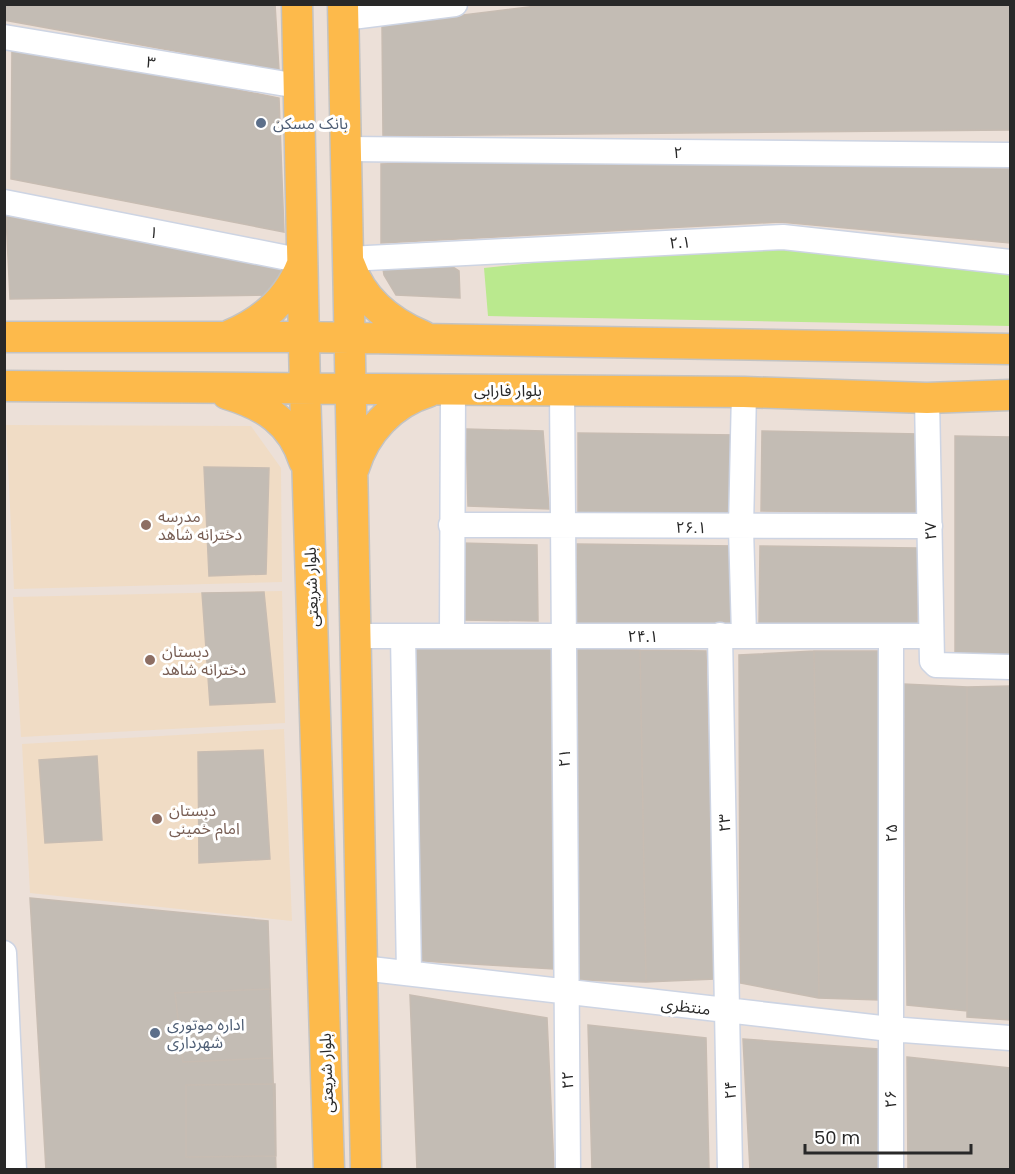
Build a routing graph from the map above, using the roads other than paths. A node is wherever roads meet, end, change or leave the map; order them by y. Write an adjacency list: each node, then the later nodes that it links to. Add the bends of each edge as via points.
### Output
1 (297, 4): 5 (main road, بلوار شریعتی)
2 (455, 4): 3 (street)
3 (343, 11): 6 (main road)
4 (4, 37): 5 (street, ۳)
5 (298, 86): 10 (main road, بلوار شریعتی)
6 (346, 149): 7 (street, ۲); 9 (main road)
7 (1011, 155)
8 (4, 202): 10 (street, ۱)
9 (348, 259): 11 (street, ۲.۱, via 783,237); 15 (main road); 16 (main road, via 360,287 384,315)
10 (303, 261): 13 (main road, via 287,294 272,309 259,320); 14 (main road, بلوار شریعتی)
11 (1011, 262)
12 (4, 337): 13 (main road)
13 (223, 337): 14 (main road)
14 (304, 337): 15 (main road); 21 (main road, بلوار شریعتی)
15 (350, 338): 16 (main road); 20 (main road)
16 (431, 340): 17 (main road)
17 (1011, 349)
18 (4, 386): 19 (main road, بلوار فارابی)
19 (210, 388): 21 (main road, بلوار فارابی); 28 (main road, via 254,403 286,426 299,446)
20 (350, 388): 21 (main road, بلوار فارابی); 22 (main road, بلوار فارابی); 27 (main road)
21 (305, 389): 28 (main road, بلوار شریعتی)
22 (445, 389): 23 (main road, بلوار فارابی); 27 (main road, via 406,400 382,420 362,447); 29 (street)
23 (562, 390): 24 (main road, بلوار فارابی); 30 (street, ۲۱)
24 (744, 392): 26 (main road, بلوار فارابی); 32 (street)
25 (1011, 395): 26 (main road, بلوار فارابی)
26 (927, 398): 31 (street, ۲۷)
27 (352, 473): 28 (main road, via 343,447 336,441 326,441 312,457); 35 (main road)
28 (308, 476): 50 (main road, بلوار شریعتی)
29 (451, 525): 30 (street, ۲۶.۱); 37 (street)
30 (564, 525): 32 (street, ۲۶.۱); 38 (street, ۲۱)
31 (930, 526): 32 (street, ۲۶.۱); 39 (street, ۲۷)
32 (741, 528): 34 (street)
33 (720, 635): 34 (street, ۲۴.۱); 38 (street, ۲۴.۱); 46 (street, ۲۳)
34 (744, 635): 40 (street, ۲۴.۱)
35 (356, 636): 36 (street, ۲۴.۱); 43 (main road)
36 (403, 636): 37 (street, ۲۴.۱); 44 (street)
37 (452, 636): 38 (street, ۲۴.۱)
38 (564, 636): 45 (street, ۲۱)
39 (931, 636): 40 (street, ۲۴.۱); 41 (street, ۲۷, via 933,664)
40 (891, 637): 47 (street, ۲۵)
41 (1011, 667)
42 (4, 953): 49 (street)
43 (362, 968): 44 (street, منتظری); 51 (main road)
44 (409, 974): 45 (street, منتظری)
45 (565, 991): 46 (street, منتظری); 52 (street, ۲۲)
46 (729, 1011): 47 (street, منتظری); 53 (street, ۲۴)
47 (890, 1029): 48 (street, منتظری); 54 (street, ۲۶)
48 (1011, 1038)
49 (14, 1170)
50 (329, 1170)
51 (366, 1170)
52 (568, 1170)
53 (730, 1170)
54 (891, 1170)

